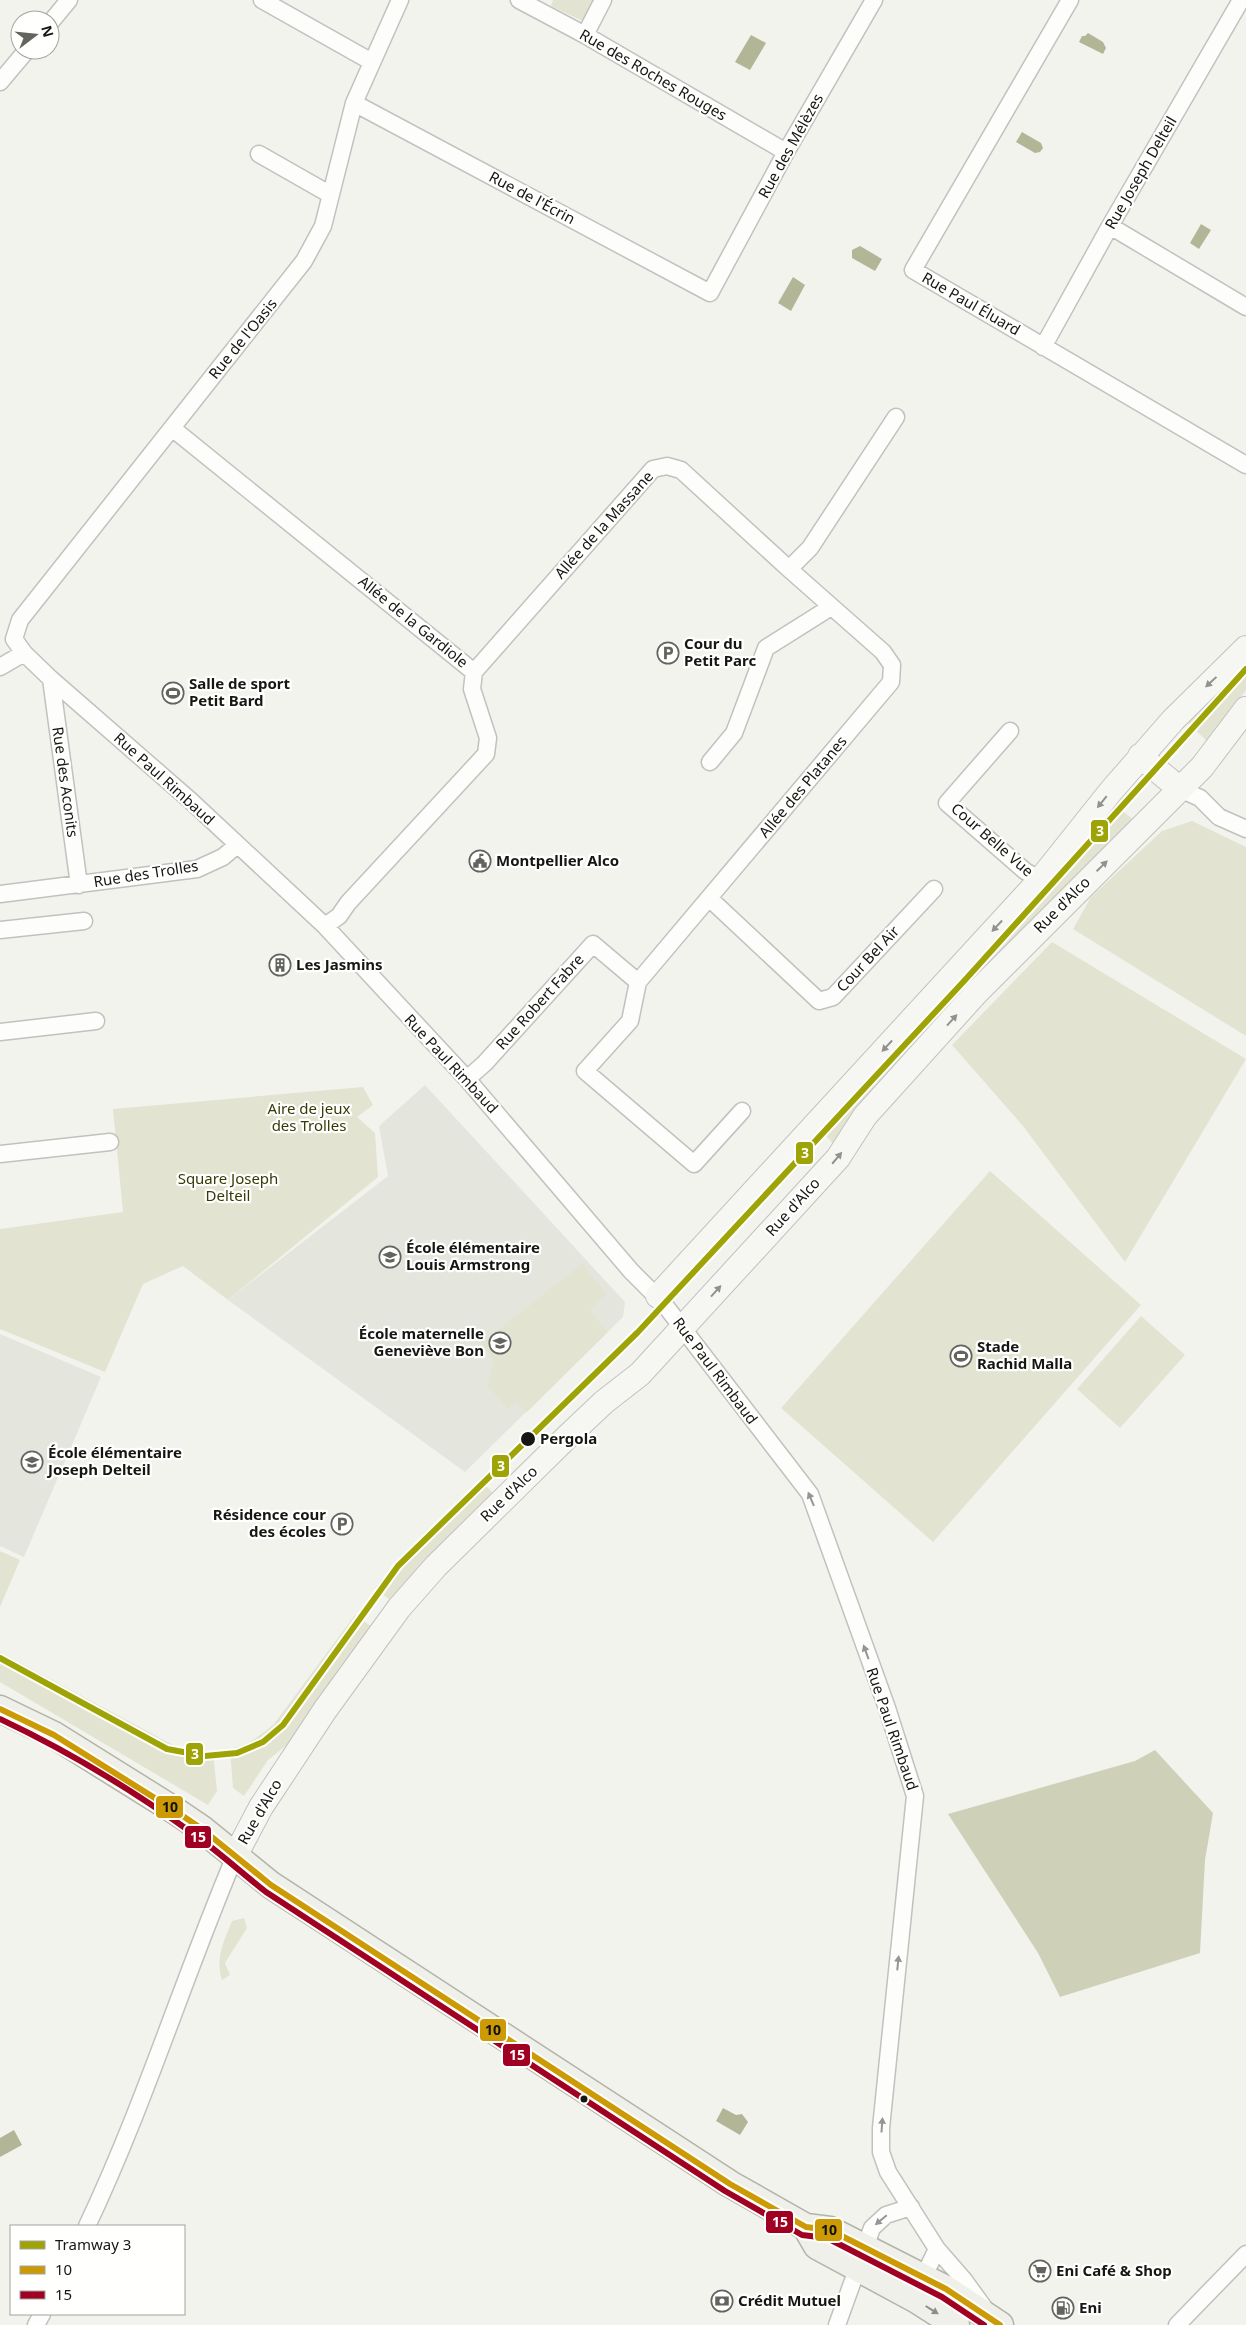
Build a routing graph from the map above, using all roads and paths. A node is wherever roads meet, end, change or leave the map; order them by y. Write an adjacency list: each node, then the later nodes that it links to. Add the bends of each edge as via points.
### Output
1 (69, 0): 9 (street)
2 (262, 0): 12 (street)
3 (400, 0): 12 (street, Rue de l'Oasis)
4 (518, 0): 10 (street, Rue des Roches Rouges)
5 (603, 0): 10 (street)
6 (874, 0): 15 (street, Rue des Mélèzes)
7 (1070, 0): 21 (street, Rue Paul Éluard, via 914,270)
8 (1241, 0): 18 (street, Rue Joseph Delteil)
9 (60, 11)
10 (584, 35): 15 (street, Rue des Roches Rouges)
11 (19, 60): 13 (street)
12 (372, 62): 14 (street, Rue de l'Oasis)
13 (0, 82)
14 (354, 103): 17 (street, Rue de l'Oasis); 19 (street, Rue de l'Écrin)
15 (786, 152): 19 (street, Rue des Mélèzes)
16 (259, 154): 17 (street)
17 (331, 194): 23 (street, Rue de l'Oasis, via 323,226 304,261)
18 (1110, 226): 20 (street); 21 (street, Rue Joseph Delteil)
19 (710, 293)
20 (1246, 307)
21 (1043, 347): 24 (street, Rue Paul Éluard)
22 (896, 417): 25 (street, via 810,548)
23 (172, 428): 27 (street, Rue de l'Oasis, via 20,620); 31 (street, Allée de la Gardiole)
24 (1246, 465)
25 (789, 569): 26 (street, Allée des Platanes); 31 (street, Allée de la Massane, via 681,470 667,466 653,469)
26 (831, 607): 36 (street, via 766,648 734,733); 44 (street, Allée des Platanes, via 883,652 892,665 891,682)
27 (14, 639): 29 (street, Rue Paul Rimbaud)
28 (1246, 648): 35 (street, one-way to 35)
29 (24, 653): 30 (street); 32 (street, Rue Paul Rimbaud)
30 (0, 667)
31 (474, 672): 46 (street, Allée de la Gardiole, via 472,689 488,738 486,754 339,916)
32 (51, 679): 39 (street, Rue Paul Rimbaud); 41 (street, Rue des Aconits)
33 (1246, 709): 37 (street, Rue d'Alco, via 1202,767)
34 (1010, 731): 40 (street, Cour Belle Vue, via 947,803 1025,871)
35 (1140, 756): 37 (street); 40 (street, one-way to 40)
36 (710, 762)
37 (1180, 789): 38 (street, via 1200,798 1219,817); 56 (street, Rue d'Alco, one-way to 37, via 838,1158 865,1116 978,992)
38 (1246, 828)
39 (237, 845): 41 (street, Rue des Trolles, via 223,857 197,869); 46 (street, Rue Paul Rimbaud)
40 (1040, 880): 55 (street, one-way to 55)
41 (79, 885): 43 (street, Rue des Trolles)
42 (934, 890): 44 (street, Cour Bel Air, via 833,996 819,1001)
43 (0, 894)
44 (709, 898): 48 (street, Allée des Platanes)
45 (84, 921): 47 (street)
46 (326, 926): 51 (street, Rue Paul Rimbaud)
47 (0, 930)
48 (638, 982): 51 (street, Rue Robert Fabre, via 593,944 486,1063); 52 (street, Allée des Platanes, via 630,1021 586,1071 694,1164)
49 (96, 1021): 50 (street)
50 (0, 1032)
51 (467, 1078): 55 (street, Rue Paul Rimbaud, via 631,1271)
52 (742, 1111)
53 (110, 1142): 54 (street)
54 (0, 1154)
55 (658, 1296): 56 (street, Rue Paul Rimbaud)
56 (683, 1327): 58 (street, Rue d'Alco, via 640,1374 604,1402 436,1566 399,1608 258,1810); 59 (street, Rue Paul Rimbaud, one-way to 56, via 888,2172 881,2152 881,2128 915,1796 913,1784 810,1494 704,1359)
57 (0, 1709): 58 (main road, via 70,1745 197,1826)
58 (235, 1856): 60 (street, Rue d'Alco, via 140,2104); 63 (main road, via 271,1885 648,2132 806,2227 817,2246)
59 (911, 2207): 61 (street, Rue Paul Rimbaud); 63 (street, one-way to 63, via 886,2215 872,2228)
60 (87, 2225)
61 (937, 2249): 64 (street); 66 (street, Rue Paul Rimbaud)
62 (1246, 2254): 69 (street)
63 (861, 2258): 64 (main road); 65 (main road); 67 (street)
64 (923, 2278): 65 (street); 66 (main road)
65 (899, 2290): 68 (main road, one-way to 68)
66 (996, 2322)
67 (837, 2325)
68 (956, 2325)
69 (1177, 2325)

